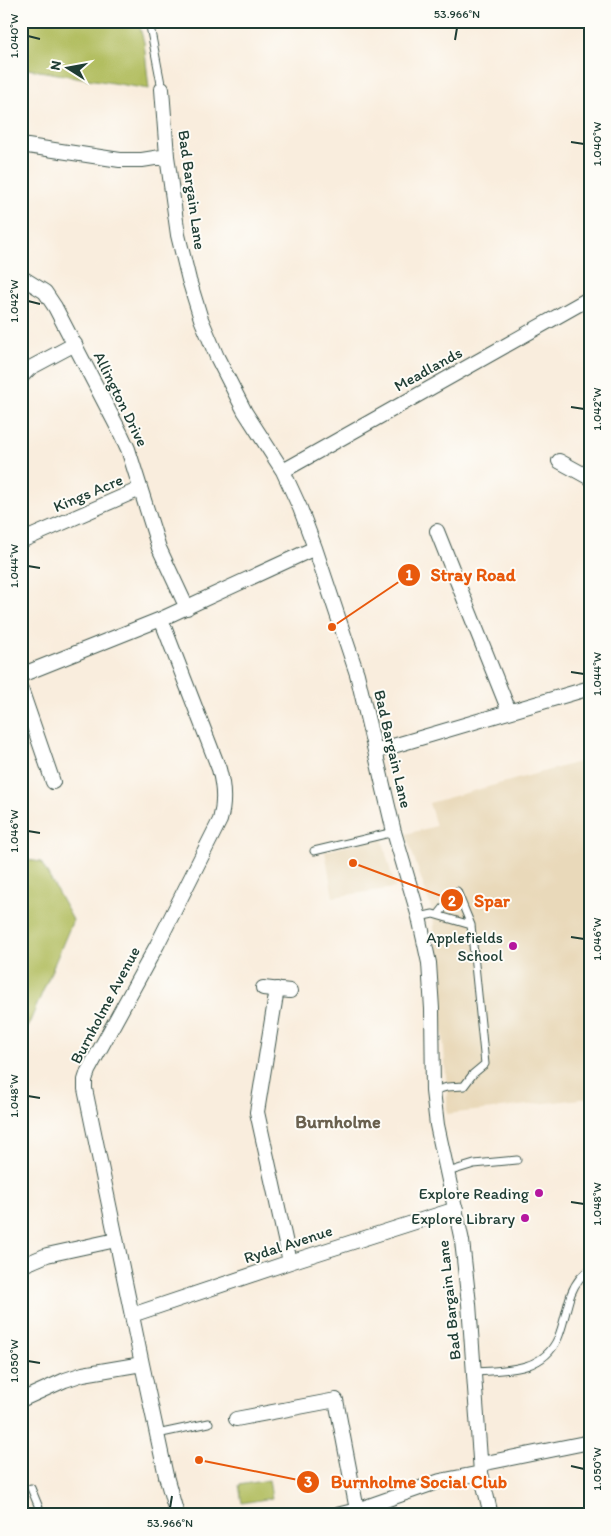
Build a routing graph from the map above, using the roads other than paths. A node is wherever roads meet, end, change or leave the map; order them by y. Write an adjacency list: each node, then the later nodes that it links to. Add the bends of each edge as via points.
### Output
1 (149, 21): 2 (lane, Bad Bargain Lane)
2 (162, 89): 4 (street, Bad Bargain Lane)
3 (21, 145): 4 (street, via 120,160)
4 (168, 156): 10 (street, Bad Bargain Lane, via 178,235 201,319 234,394)
5 (21, 277): 7 (street, Allington Drive, via 44,292)
6 (590, 298): 10 (street, Meadlands)
7 (75, 344): 8 (street, via 30,368); 12 (street, Allington Drive, via 121,434)
8 (21, 377)
9 (559, 461): 11 (street)
10 (283, 470): 15 (street, Bad Bargain Lane)
11 (590, 478)
12 (140, 489): 14 (street, Kings Acre); 16 (street, Allington Drive, via 159,548)
13 (437, 531): 21 (street)
14 (21, 540)
15 (315, 548): 16 (street); 22 (street, Bad Bargain Lane, via 358,674)
16 (187, 608): 17 (street)
17 (161, 619): 18 (street); 34 (street, Burnholme Avenue, via 219,769 223,782 223,809 157,945 85,1080)
18 (21, 675)
19 (590, 688): 21 (street)
20 (21, 689): 23 (street)
21 (509, 711): 22 (street)
22 (376, 751): 24 (street, Bad Bargain Lane)
23 (53, 782)
24 (394, 832): 25 (lane); 27 (street, Bad Bargain Lane)
25 (314, 851)
26 (438, 915): 27 (lane); 28 (lane); 28 (lane, via 457,891)
27 (420, 917): 30 (street, Bad Bargain Lane, via 429,963)
28 (471, 925): 30 (lane, via 485,1064 464,1086)
29 (277, 989): 35 (street, via 258,1112)
30 (433, 1091): 32 (street, Bad Bargain Lane)
31 (517, 1160): 32 (lane, via 474,1164)
32 (448, 1172): 33 (street, Bad Bargain Lane)
33 (456, 1209): 35 (street, Rydal Avenue); 40 (street, Bad Bargain Lane)
34 (116, 1240): 36 (street, via 48,1255); 38 (street, Burnholme Avenue)
35 (290, 1262): 38 (street, Rydal Avenue)
36 (21, 1266)
37 (590, 1270): 40 (lane, via 575,1286 559,1337 550,1352 528,1366)
38 (132, 1315): 39 (street, Burnholme Avenue)
39 (142, 1364): 41 (street, via 82,1374); 44 (street, Burnholme Avenue)
40 (474, 1372): 46 (street, Bad Bargain Lane)
41 (21, 1400)
42 (236, 1419): 48 (street, via 336,1400)
43 (209, 1423): 44 (lane)
44 (157, 1434): 50 (street, Burnholme Avenue)
45 (590, 1442): 46 (street)
46 (481, 1468): 48 (street); 52 (street, Bad Bargain Lane)
47 (32, 1488): 49 (lane)
48 (357, 1510): 51 (street)
49 (42, 1515)
50 (177, 1515)
51 (336, 1515)
52 (491, 1515)

